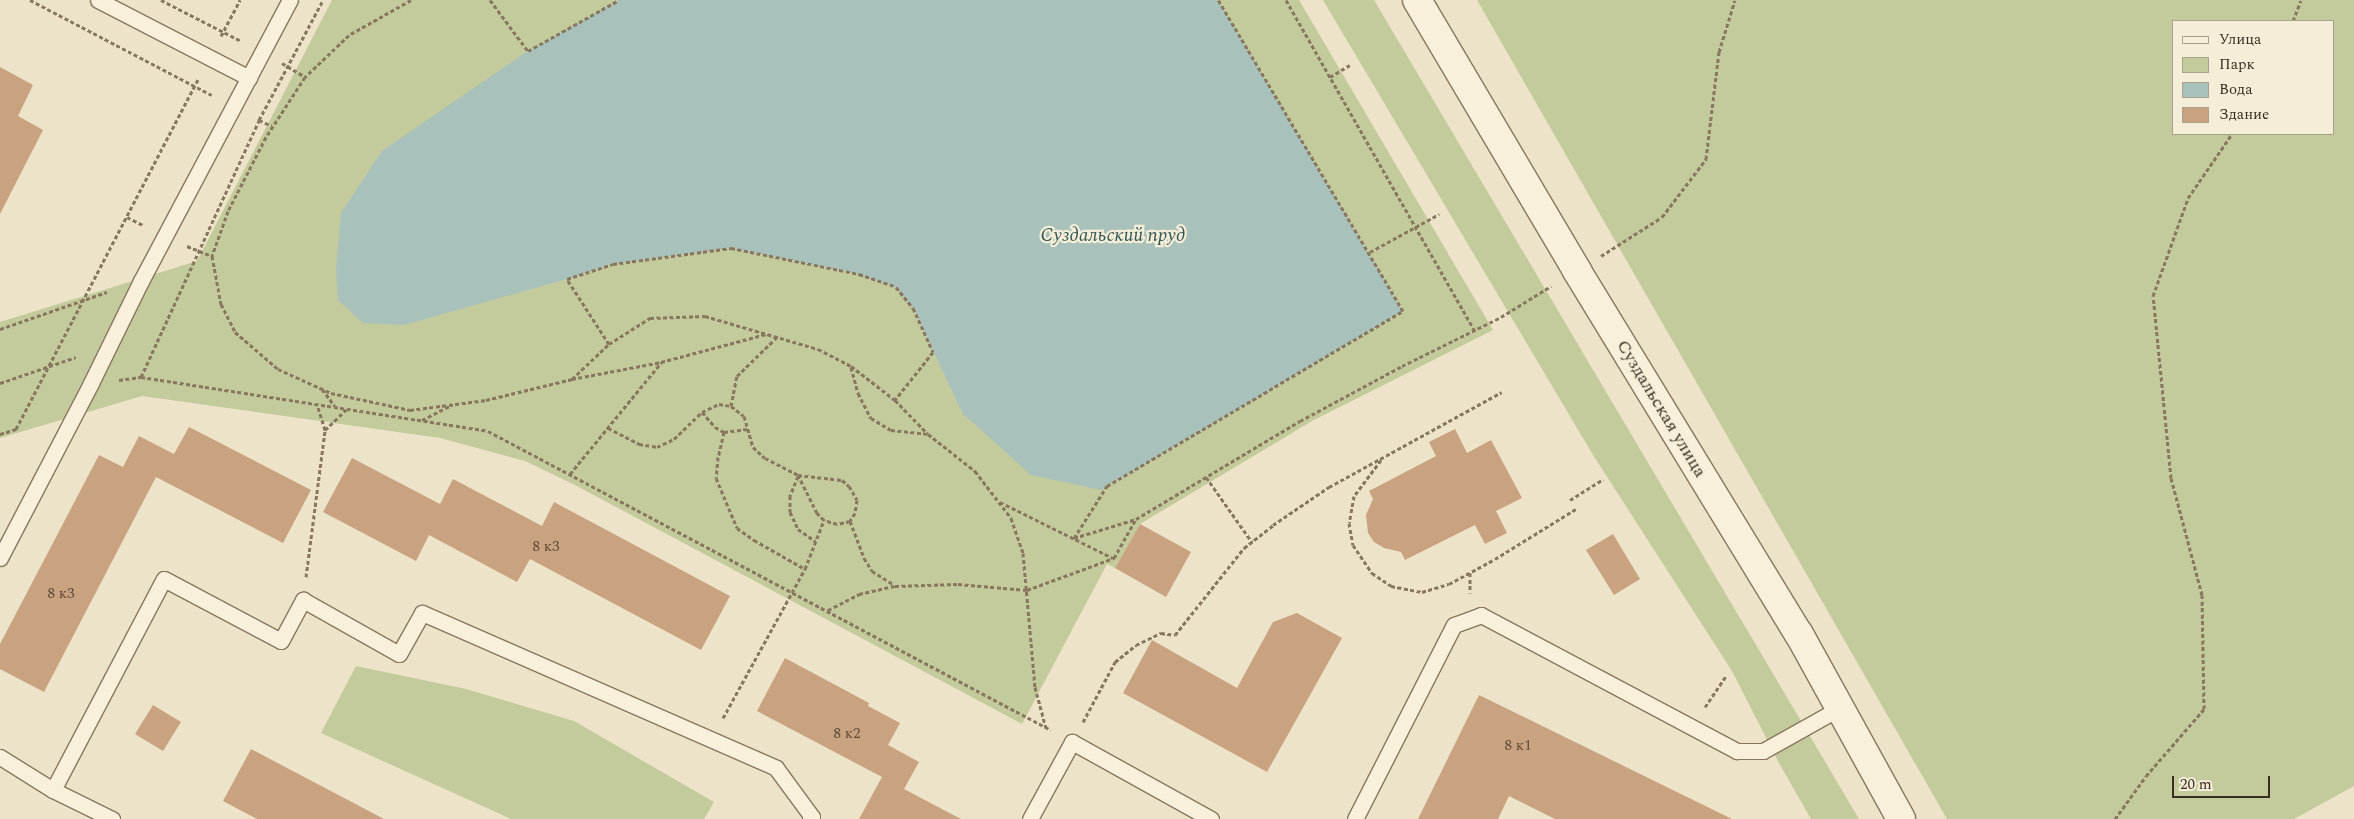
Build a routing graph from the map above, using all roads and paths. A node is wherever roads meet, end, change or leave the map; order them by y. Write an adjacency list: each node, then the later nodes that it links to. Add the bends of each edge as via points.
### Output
1 (30, 0): 24 (path)
2 (98, 0): 18 (lane)
3 (161, 0): 16 (path)
4 (240, 0): 16 (path)
5 (290, 0): 17 (lane)
6 (323, 0): 20 (path)
7 (411, 0): 21 (path, via 349,35)
8 (490, 0): 9 (path, via 528,51)
9 (619, 0)
10 (1218, 0): 32 (path)
11 (1286, 0): 22 (path)
12 (1417, 0): 88 (street, Суздальская улица, via 1577,271 1799,634)
13 (1735, 0): 31 (path, via 1719,52 1706,159 1662,217)
14 (2301, 0): 15 (path)
15 (2293, 20)
16 (222, 32): 17 (path); 18 (path)
17 (262, 53): 20 (path); 23 (lane)
18 (210, 59): 23 (lane); 24 (path)
19 (1350, 64): 22 (path)
20 (288, 66): 21 (path); 26 (path)
21 (305, 76): 27 (path)
22 (1330, 77): 30 (path)
23 (248, 78): 25 (lane)
24 (194, 86): 25 (path); 34 (path)
25 (234, 107): 26 (path); 33 (lane)
26 (259, 120): 27 (path); 45 (path)
27 (272, 126): 49 (path, via 228,211 212,256 219,294 235,332 278,369)
28 (2231, 135): 100 (path, via 2188,198 2154,296 2171,478 2202,595 2204,709 2146,776)
29 (1439, 214): 30 (path)
30 (1416, 228): 32 (path); 37 (path)
31 (1614, 248)
32 (1370, 252): 76 (path, via 1403,311 1107,486)
33 (141, 281): 34 (path); 41 (lane)
34 (85, 300): 36 (path); 43 (path)
35 (1500, 317): 37 (path)
36 (0, 329)
37 (1474, 330): 68 (path, via 1300,420)
38 (766, 334): 39 (path); 40 (path, via 705,316 650,318); 42 (path)
39 (777, 337): 44 (path, via 818,349); 54 (path, via 737,376)
40 (609, 344): 46 (path); 51 (path, via 567,279 613,264 730,248 859,274 896,287 913,308 933,352)
41 (109, 346): 43 (path); 48 (lane)
42 (661, 362): 46 (path); 59 (path)
43 (50, 366): 47 (path); 63 (path, via 16,429)
44 (851, 366): 51 (path); 64 (path, via 858,393 871,418 891,430)
45 (141, 377): 48 (path); 52 (path)
46 (572, 379): 53 (path, via 486,400)
47 (0, 383)
48 (91, 383): 79 (lane)
49 (322, 389): 53 (path, via 410,410); 55 (path)
50 (1502, 392): 65 (path)
51 (895, 400): 64 (path)
52 (317, 404): 55 (path); 61 (path)
53 (455, 404): 58 (path)
54 (731, 406): 57 (path, via 719,404); 60 (path, via 744,416)
55 (336, 407): 56 (path)
56 (347, 409): 58 (path); 61 (path)
57 (702, 412): 59 (path, via 674,438 657,447 639,444); 62 (path)
58 (422, 420): 66 (path, via 488,431)
59 (608, 428): 66 (path)
60 (748, 429): 62 (path); 67 (path, via 753,447 760,454)
61 (325, 430): 85 (path)
62 (724, 432): 81 (path, via 716,478 737,528)
63 (0, 434)
64 (928, 434): 71 (path, via 975,471)
65 (1383, 457): 72 (path, via 1354,496 1349,523 1353,545 1362,559 1372,573 1391,586 1422,592 1450,584); 78 (path, via 1329,487)
66 (570, 474): 84 (path)
67 (798, 475): 74 (path); 75 (path, via 842,480 849,486 857,500); 77 (path, via 790,496 790,512 798,529)
68 (1206, 477): 73 (path); 78 (path)
69 (1602, 480): 70 (path)
70 (1570, 500)
71 (998, 502): 76 (path); 83 (path, via 1011,518 1023,553)
72 (1576, 509)
73 (1136, 519): 76 (path); 80 (path)
74 (824, 520): 75 (path, via 837,524); 77 (path)
75 (850, 521): 82 (path, via 872,571)
76 (1074, 538): 80 (path)
77 (815, 540): 81 (path)
78 (1252, 542): 87 (path, via 1175,635 1160,634 1136,645 1115,662)
79 (0, 558)
80 (1114, 558): 83 (path)
81 (805, 569): 84 (path)
82 (895, 586): 83 (path, via 958,584); 86 (path, via 859,594)
83 (1026, 590): 89 (path, via 1035,687)
84 (792, 591): 86 (path); 90 (path)
85 (303, 600): 90 (lane, via 399,654 422,613); 93 (lane, via 281,642 164,580)
86 (828, 610): 89 (path)
87 (1091, 707)
88 (1840, 708): 98 (lane, via 1763,751 1737,751 1481,615 1454,625); 99 (street, Суздальская улица)
89 (1046, 728): 91 (path)
90 (711, 740): 95 (lane, via 776,768 812,817)
91 (1072, 742): 96 (lane); 97 (lane)
92 (0, 757): 93 (lane)
93 (53, 790): 94 (lane)
94 (112, 819)
95 (810, 819)
96 (1030, 819)
97 (1211, 819)
98 (1355, 819)
99 (1901, 819)
100 (2115, 819)

